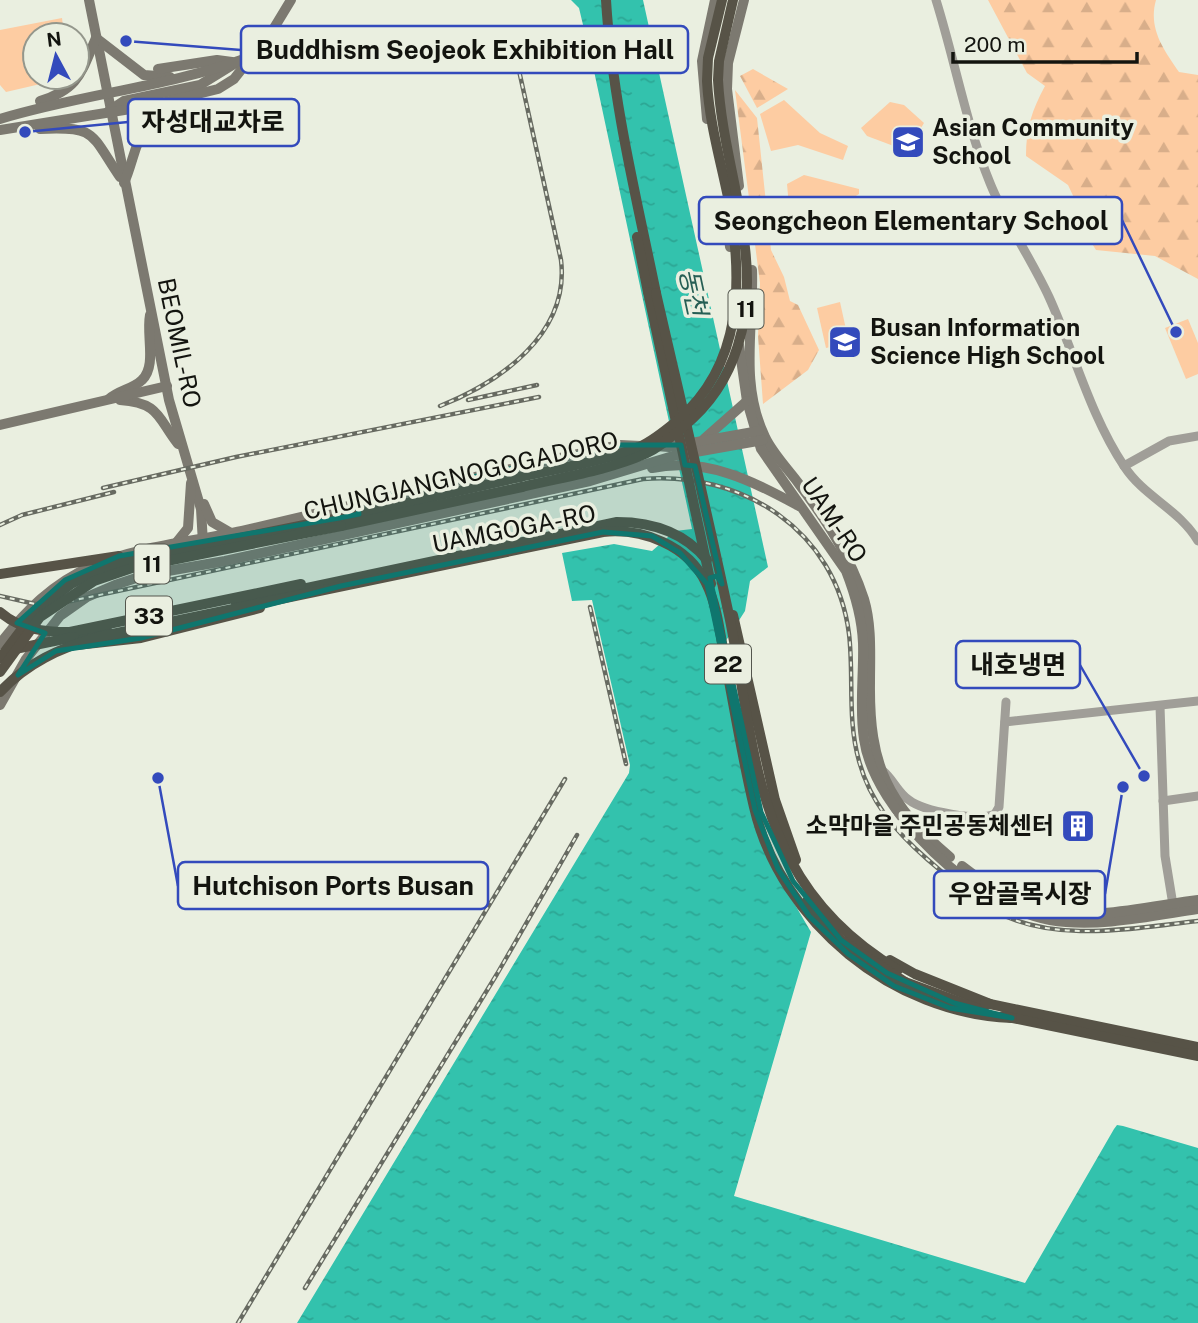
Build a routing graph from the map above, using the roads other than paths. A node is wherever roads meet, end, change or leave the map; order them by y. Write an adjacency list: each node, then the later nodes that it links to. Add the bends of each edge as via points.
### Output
1 (89, 0): 11 (main road)
2 (291, 0): 12 (main road)
3 (599, 0): 72 (highway, 22, bridge, via 610,88 648,292 761,812 793,881 841,940 914,987)
4 (606, 0): 71 (highway, 22, bridge, via 627,154 757,763 781,841 809,891 863,946 932,987)
5 (715, 0): 9 (main road, UAM-RO)
6 (727, 0): 9 (main road); 10 (main road); 36 (highway, CHUNGJANGNOGOGADORO / 11, bridge, via 708,58 707,82 737,266 735,315 724,356 695,405 641,446)
7 (744, 0): 10 (main road, UAM-RO)
8 (936, 0): 34 (street, via 991,186 1048,296)
9 (708, 25): 26 (main road, UAM-RO, via 702,61 704,105 724,201)
10 (736, 34): 28 (main road, UAM-RO, via 727,89 751,256 748,352)
11 (96, 38): 15 (main road, via 144,75); 16 (main road); 19 (main road, via 86,66 66,91)
12 (248, 58): 13 (main road); 17 (main road, via 234,79)
13 (236, 63): 14 (main road, via 217,60); 15 (main road); 18 (main road, via 200,85 124,101)
14 (158, 69)
15 (192, 76): 16 (main road)
16 (105, 94): 18 (main road, BEOMIL-RO); 19 (main road)
17 (183, 99): 18 (main road); 22 (main road, via 157,114 144,131 134,147)
18 (109, 112): 20 (main road); 22 (main road, BEOMIL-RO)
19 (0, 118)
20 (23, 127): 21 (main road); 22 (main road, via 79,128 103,148)
21 (0, 130)
22 (124, 183): 23 (main road, BEOMIL-RO)
23 (151, 310): 24 (main road, BEOMIL-RO); 25 (main road, via 146,332 149,370 140,382)
24 (167, 386): 25 (main road); 32 (main road, BEOMIL-RO)
25 (108, 400): 27 (main road); 32 (main road, via 149,406)
26 (747, 401): 28 (main road, UAM-RO); 31 (main road)
27 (0, 425)
28 (760, 435): 30 (main road); 41 (main road, UAM-RO, via 770,464); 65 (main road, UAM-RO, via 832,531 861,591 870,635 871,740)
29 (1198, 436): 34 (street, via 1169,441)
30 (741, 439): 31 (main road); 33 (main road, bridge)
31 (701, 441): 33 (main road, bridge)
32 (182, 448): 35 (main road, BEOMIL-RO)
33 (672, 456): 38 (main road, via 620,445); 41 (main road, bridge, via 741,476); 42 (main road, via 590,481)
34 (1124, 466): 47 (street, via 1144,490 1182,519)
35 (191, 482): 40 (main road); 48 (main road, via 188,527)
36 (521, 482): 37 (highway, CHUNGJANGNOGOGADORO / 11); 39 (highway, CHUNGJANGNOGOGADORO / 11)
37 (468, 488): 38 (highway); 43 (highway, CHUNGJANGNOGOGADORO / 11)
38 (412, 490): 44 (main road)
39 (494, 493): 42 (highway); 43 (highway, CHUNGJANGNOGOGADORO / 11)
40 (197, 496): 44 (main road, via 212,522); 46 (main road)
41 (803, 508): 69 (main road, UAM-RO, via 846,571 853,590 863,640 864,741 877,782 902,820 930,849 990,896 1030,914 1070,922)
42 (419, 517): 50 (main road)
43 (340, 522): 56 (highway, CHUNGJANGNOGOGADORO / 11, bridge, via 131,560 92,574 34,613); 57 (highway, CHUNGJANGNOGOGADORO / 11, bridge, via 132,568 94,581 40,617)
44 (231, 533): 45 (main road)
45 (217, 536): 46 (main road); 50 (main road, via 216,548)
46 (204, 540): 48 (main road); 51 (main road)
47 (1198, 541)
48 (174, 545): 49 (main road)
49 (119, 556): 52 (highway); 55 (main road, via 51,590 25,612)
50 (225, 561): 51 (main road)
51 (194, 566): 58 (main road, via 145,575 87,597 60,617 38,642)
52 (0, 574)
53 (341, 584): 54 (highway, 33, bridge, via 301,584 70,632 38,631); 56 (highway, UAMGOGA-RO, bridge, via 24,647); 58 (highway, bridge, via 304,598 125,641 56,650); 59 (highway, UAMGOGA-RO, bridge, via 80,642 29,666); 71 (highway, UAMGOGA-RO, bridge, via 597,524 630,522 676,534 701,553 726,591 775,800 785,834 808,880 834,912 885,957); 72 (highway, UAMGOGA-RO, bridge, via 603,532 620,530 664,542 694,566 707,584 755,810 778,869 809,916 848,954 894,986 950,1008)
54 (0, 612)
55 (0, 644)
56 (0, 657)
57 (0, 672)
58 (15, 681): 62 (main road)
59 (0, 692)
60 (1198, 701): 63 (street)
61 (1006, 702): 64 (street)
62 (0, 705)
63 (1160, 706): 64 (street); 67 (street)
64 (1005, 722): 65 (street, via 999,807 989,818 909,801)
65 (881, 769): 69 (main road, UAM-RO, via 904,812 928,838 995,891 1049,913)
66 (1198, 796): 67 (street)
67 (1163, 801): 69 (street, via 1165,856)
68 (1198, 900): 69 (main road, UAM-RO)
69 (1174, 908): 70 (main road, UAM-RO)
70 (1198, 909)
71 (990, 1004): 73 (highway, 22)
72 (1012, 1018): 74 (highway, 22)
73 (1198, 1047)
74 (1198, 1056)

